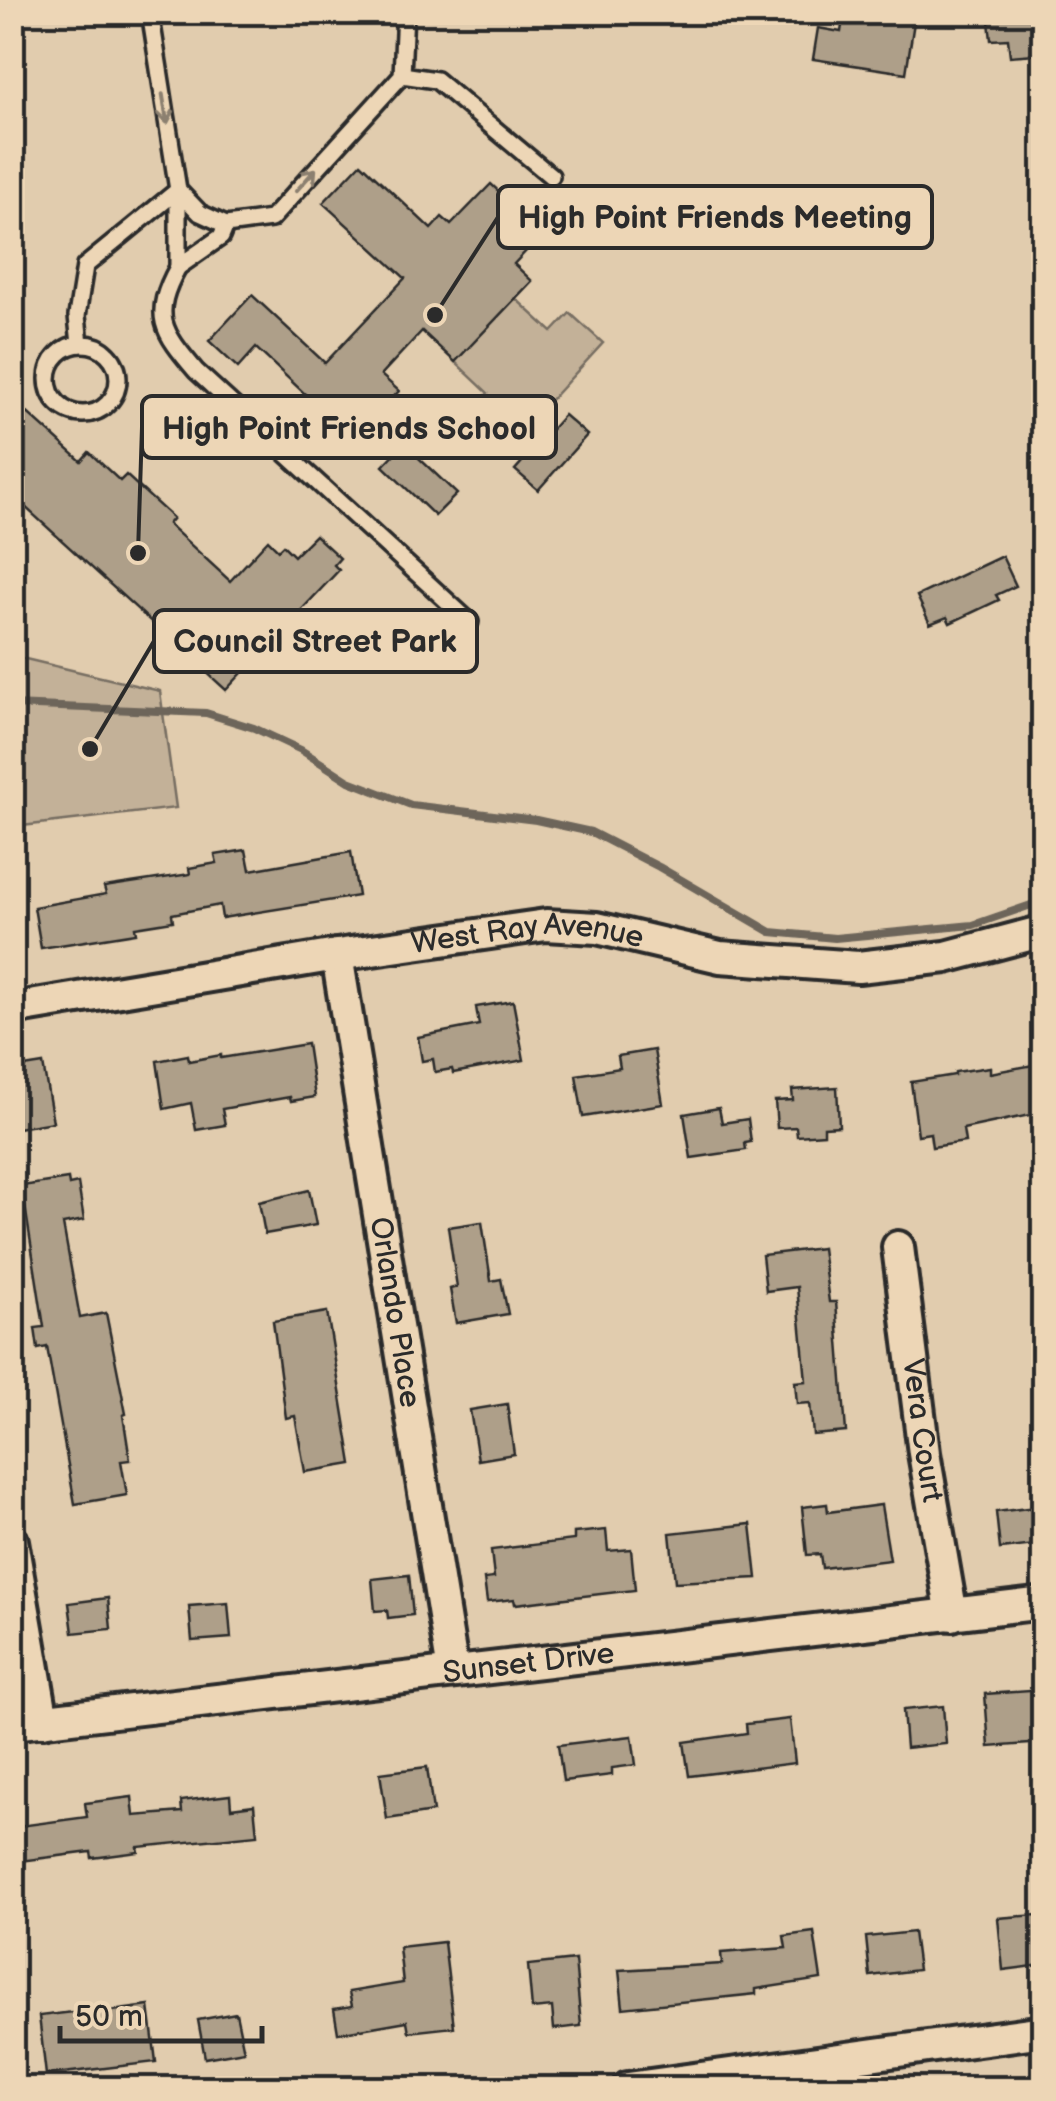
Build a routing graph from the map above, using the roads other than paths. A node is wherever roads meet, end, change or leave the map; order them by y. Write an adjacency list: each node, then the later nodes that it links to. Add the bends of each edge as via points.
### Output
1 (150, 12): 5 (lane, one-way to 5)
2 (406, 12): 3 (lane)
3 (402, 74): 4 (lane, via 436,80); 6 (lane, one-way to 3, via 272,219)
4 (551, 176)
5 (178, 190): 6 (lane, via 200,214); 7 (lane); 8 (lane, via 85,266)
6 (226, 225): 7 (lane, via 221,237)
7 (178, 267): 9 (lane, via 164,292 166,336)
8 (80, 344): 8 (lane, via 54,357 47,380 64,409 86,414 114,395 118,372 106,352)
9 (470, 622)
10 (1044, 931): 11 (street, West Ray Avenue, via 946,957 858,967 720,958 597,928 546,926)
11 (337, 956): 12 (street, West Ray Avenue); 17 (street, Orlando Place)
12 (12, 1010)
13 (898, 1248): 16 (street, Vera Court)
14 (12, 1541): 18 (street)
15 (1044, 1603): 16 (street, Sunset Drive)
16 (952, 1614): 17 (street, Sunset Drive)
17 (453, 1672): 18 (street, Sunset Drive)
18 (28, 1722)
19 (1044, 2030): 20 (street)
20 (628, 2088)

